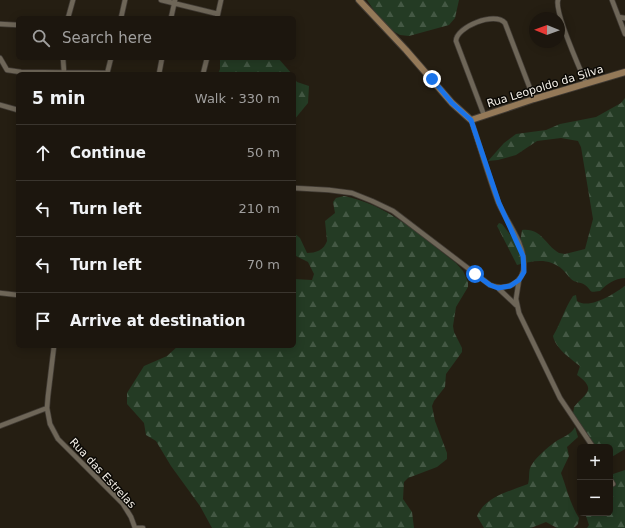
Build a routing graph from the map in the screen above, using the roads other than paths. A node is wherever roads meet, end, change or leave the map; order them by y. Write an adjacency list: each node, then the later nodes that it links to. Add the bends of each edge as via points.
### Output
1 (73, 0): 9 (street)
2 (125, 0): 10 (street)
3 (161, 0): 8 (street)
4 (221, 0): 12 (street)
5 (359, 0): 33 (street, via 452,103)
6 (612, 0): 13 (street)
7 (558, 1): 28 (street, via 562,24)
8 (175, 2): 11 (street); 12 (street)
9 (69, 16)
10 (121, 16)
11 (172, 16)
12 (217, 16)
13 (619, 17): 14 (street); 17 (street)
14 (625, 18)
15 (0, 24): 16 (street)
16 (16, 25)
17 (625, 34)
18 (0, 58): 23 (street, via 7,70)
19 (63, 60): 23 (street)
20 (111, 60): 24 (street)
21 (162, 60): 25 (street)
22 (206, 60): 26 (street)
23 (64, 72)
24 (108, 72)
25 (159, 72)
26 (204, 72)
27 (625, 72): 28 (street, Rua Leopoldo da Silva)
28 (586, 83): 29 (street, Rua Leopoldo da Silva)
29 (534, 99): 32 (street, Rua Leopoldo da Silva); 32 (street, via 505,23 500,18 480,21 456,37 457,46)
30 (0, 105): 31 (street)
31 (16, 109)
32 (484, 115): 33 (street, Rua Leopoldo da Silva)
33 (471, 120): 35 (street, via 499,203 523,256 524,272)
34 (296, 188): 36 (street, via 352,193 393,211 490,285)
35 (519, 280): 36 (street, via 510,286); 39 (street)
36 (498, 288): 39 (street)
37 (0, 293): 38 (street)
38 (16, 295)
39 (516, 305): 43 (street, via 560,398)
40 (54, 348): 41 (street)
41 (47, 408): 42 (street); 44 (street, Rua das Estrelas, via 54,432 123,504)
42 (0, 426)
43 (590, 444)
44 (135, 528): 45 (street)
45 (143, 528)

